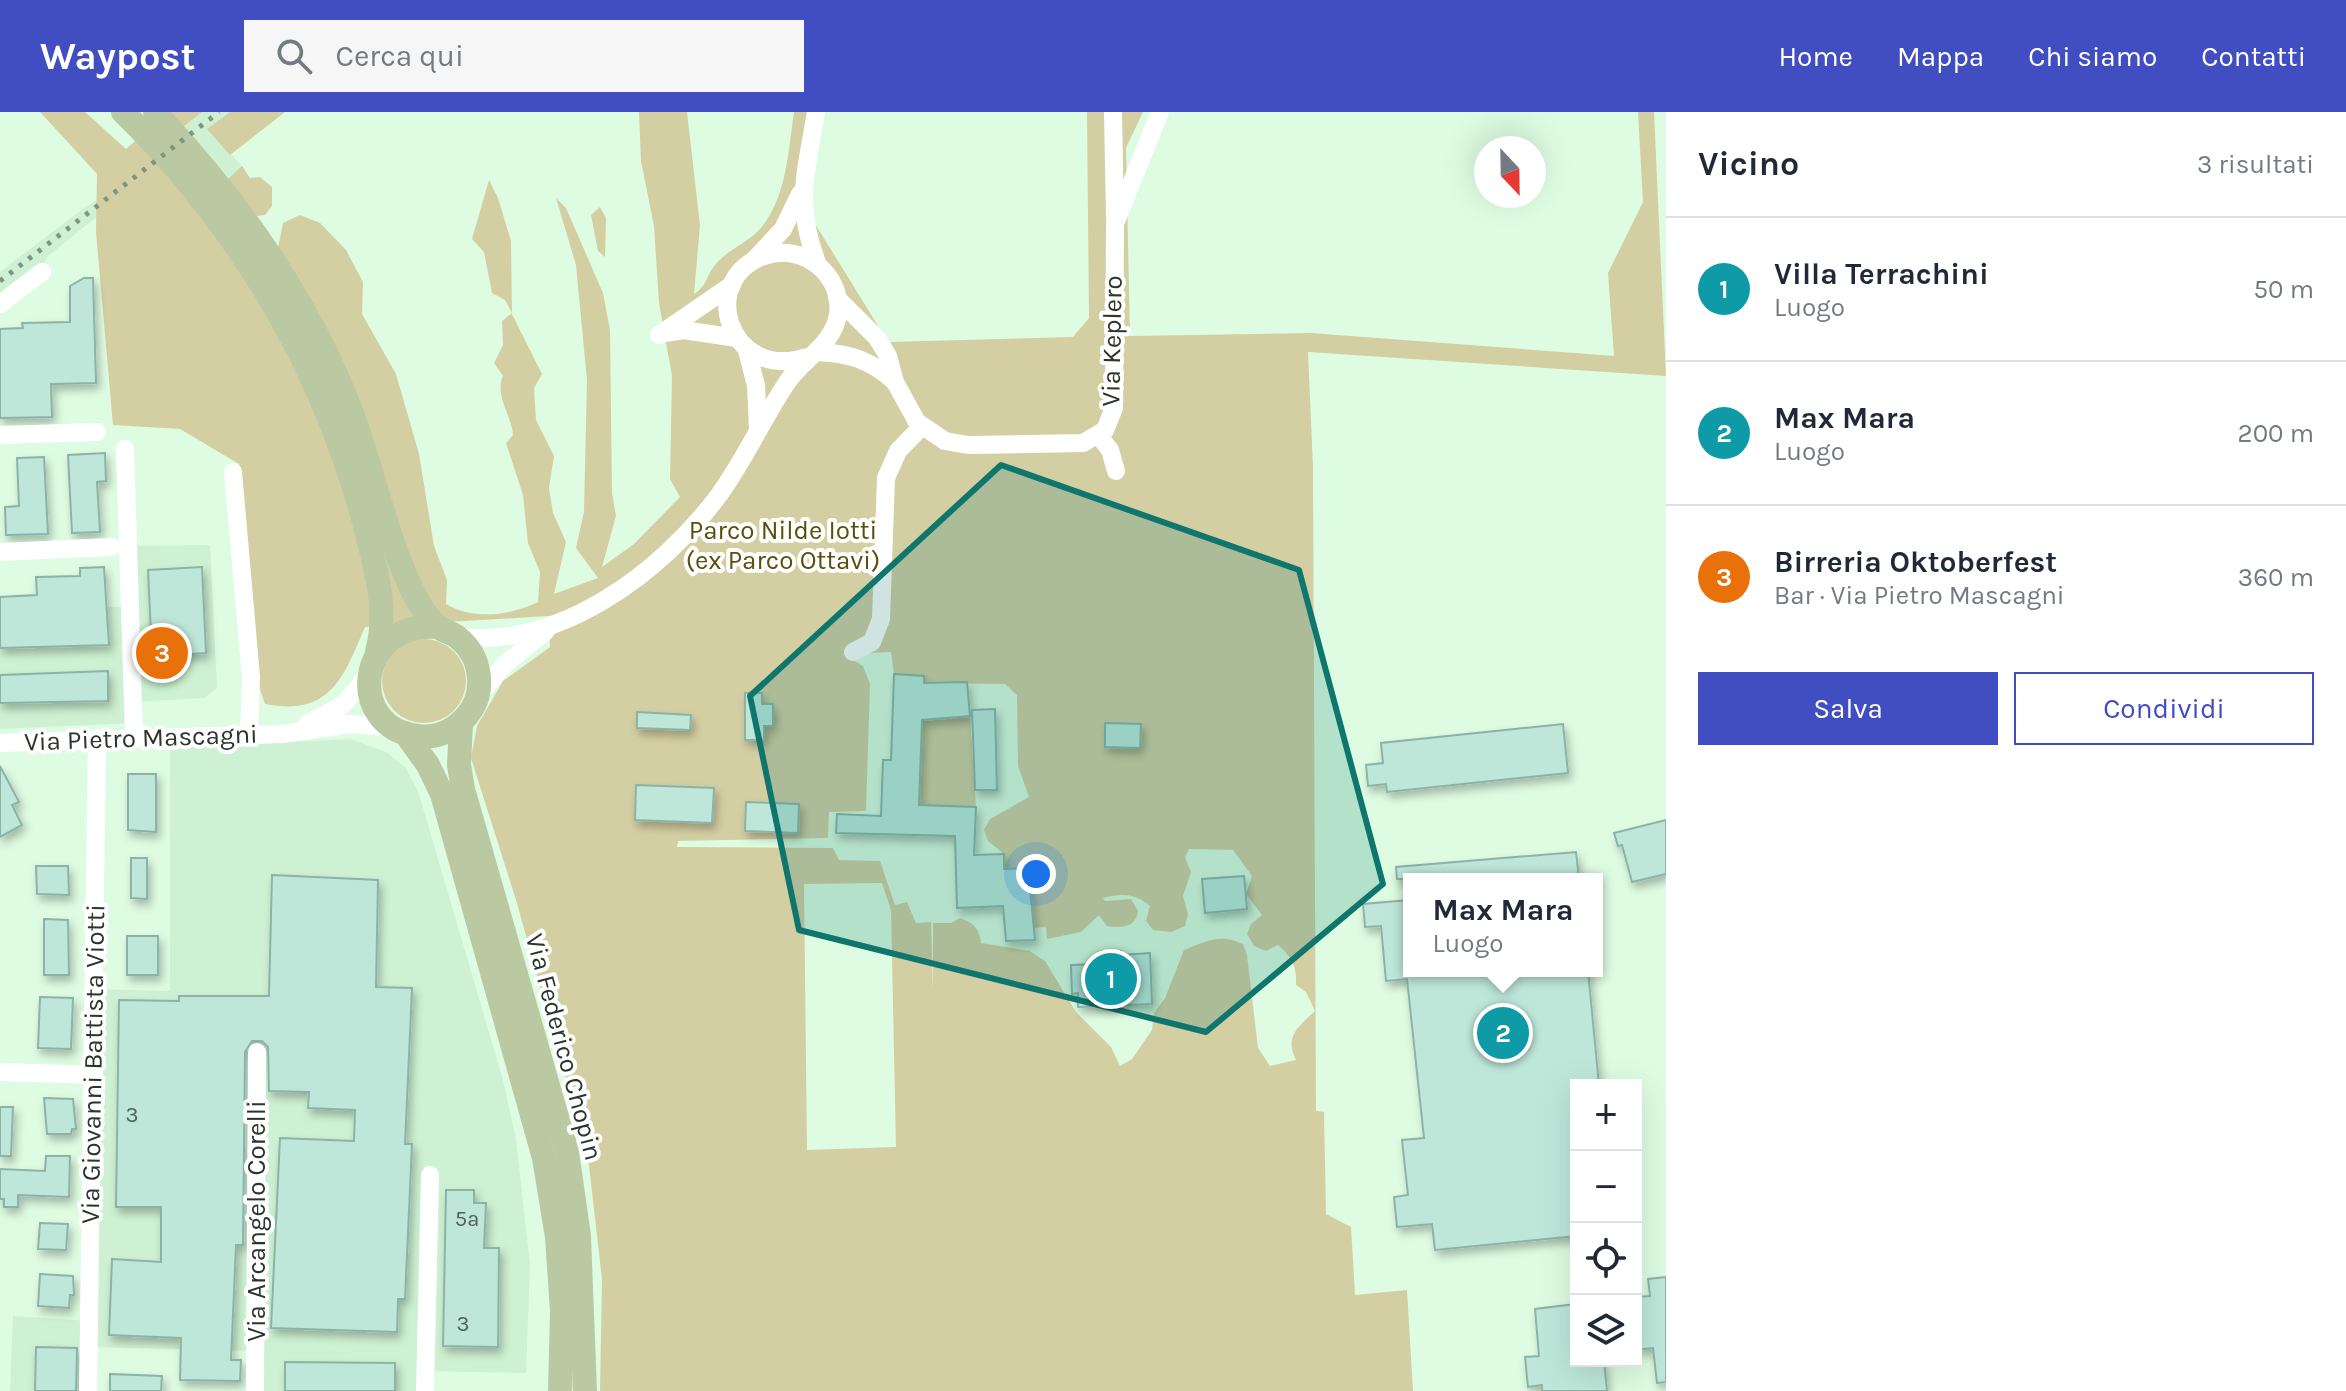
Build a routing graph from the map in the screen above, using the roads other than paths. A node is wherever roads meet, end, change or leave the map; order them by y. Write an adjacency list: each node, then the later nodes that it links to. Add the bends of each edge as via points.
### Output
1 (123, 112): 30 (main road, Via Federico Chopin, via 229,235 293,336 321,395 372,553 384,624)
2 (155, 112): 28 (main road, via 245,216 291,288 334,368 405,576)
3 (816, 112): 6 (street)
4 (1113, 112): 7 (street)
5 (1160, 112): 7 (street, Via Keplero)
6 (802, 188): 8 (street, via 783,229); 9 (street, via 803,222)
7 (1115, 224): 21 (street, Via Keplero, via 1114,408 1110,424)
8 (754, 261): 9 (street, via 780,252); 11 (street)
9 (818, 265): 12 (street)
10 (42, 272): 13 (street)
11 (732, 285): 14 (street, via 727,307); 14 (street, via 659,335 683,330)
12 (837, 298): 15 (street, via 834,328); 16 (street, via 877,338)
13 (0, 304)
14 (742, 344): 15 (street, via 776,363); 18 (street, via 756,386)
15 (812, 354): 16 (street, via 858,356); 18 (street)
16 (895, 382): 17 (street)
17 (922, 426): 21 (street, Via Keplero, via 945,441 968,445 1074,444); 29 (street, via 888,469 881,619 872,642)
18 (758, 429): 27 (street, via 721,493 677,541 615,592)
19 (97, 432): 20 (street)
20 (0, 435)
21 (1099, 436): 23 (street)
22 (125, 449): 36 (street)
23 (1116, 471)
24 (233, 472): 34 (street, via 251,677)
25 (111, 547): 26 (street)
26 (0, 552)
27 (551, 626): 28 (street, via 494,639); 31 (street, via 504,665)
28 (448, 632): 30 (main road, via 404,630); 31 (main road, via 477,664)
29 (853, 652)
30 (373, 662): 33 (main road, Via Federico Chopin, via 373,704); 35 (street, Via Pietro Mascagni, via 343,705)
31 (478, 696): 32 (main road, Via Federico Chopin)
32 (461, 723): 33 (main road, via 434,736); 47 (main road, Via Federico Chopin, via 463,789 567,1152 579,1236)
33 (399, 730): 35 (street, Via Pietro Mascagni, via 350,724); 46 (main road, Via Federico Chopin, via 428,765 442,794 544,1158 559,1267)
34 (249, 733): 35 (street, Via Pietro Mascagni); 36 (street, Via Pietro Mascagni)
35 (282, 734)
36 (134, 736): 37 (street, Via Pietro Mascagni)
37 (97, 738): 38 (street, Via Pietro Mascagni); 41 (street, Via Giovanni Battista Viotti)
38 (0, 743)
39 (257, 1052): 44 (street, Via Arcangelo Corelli)
40 (0, 1072): 41 (street)
41 (94, 1075): 43 (street, Via Giovanni Battista Viotti)
42 (430, 1175): 45 (street)
43 (88, 1391)
44 (255, 1391)
45 (425, 1391)
46 (560, 1391)
47 (585, 1391)

